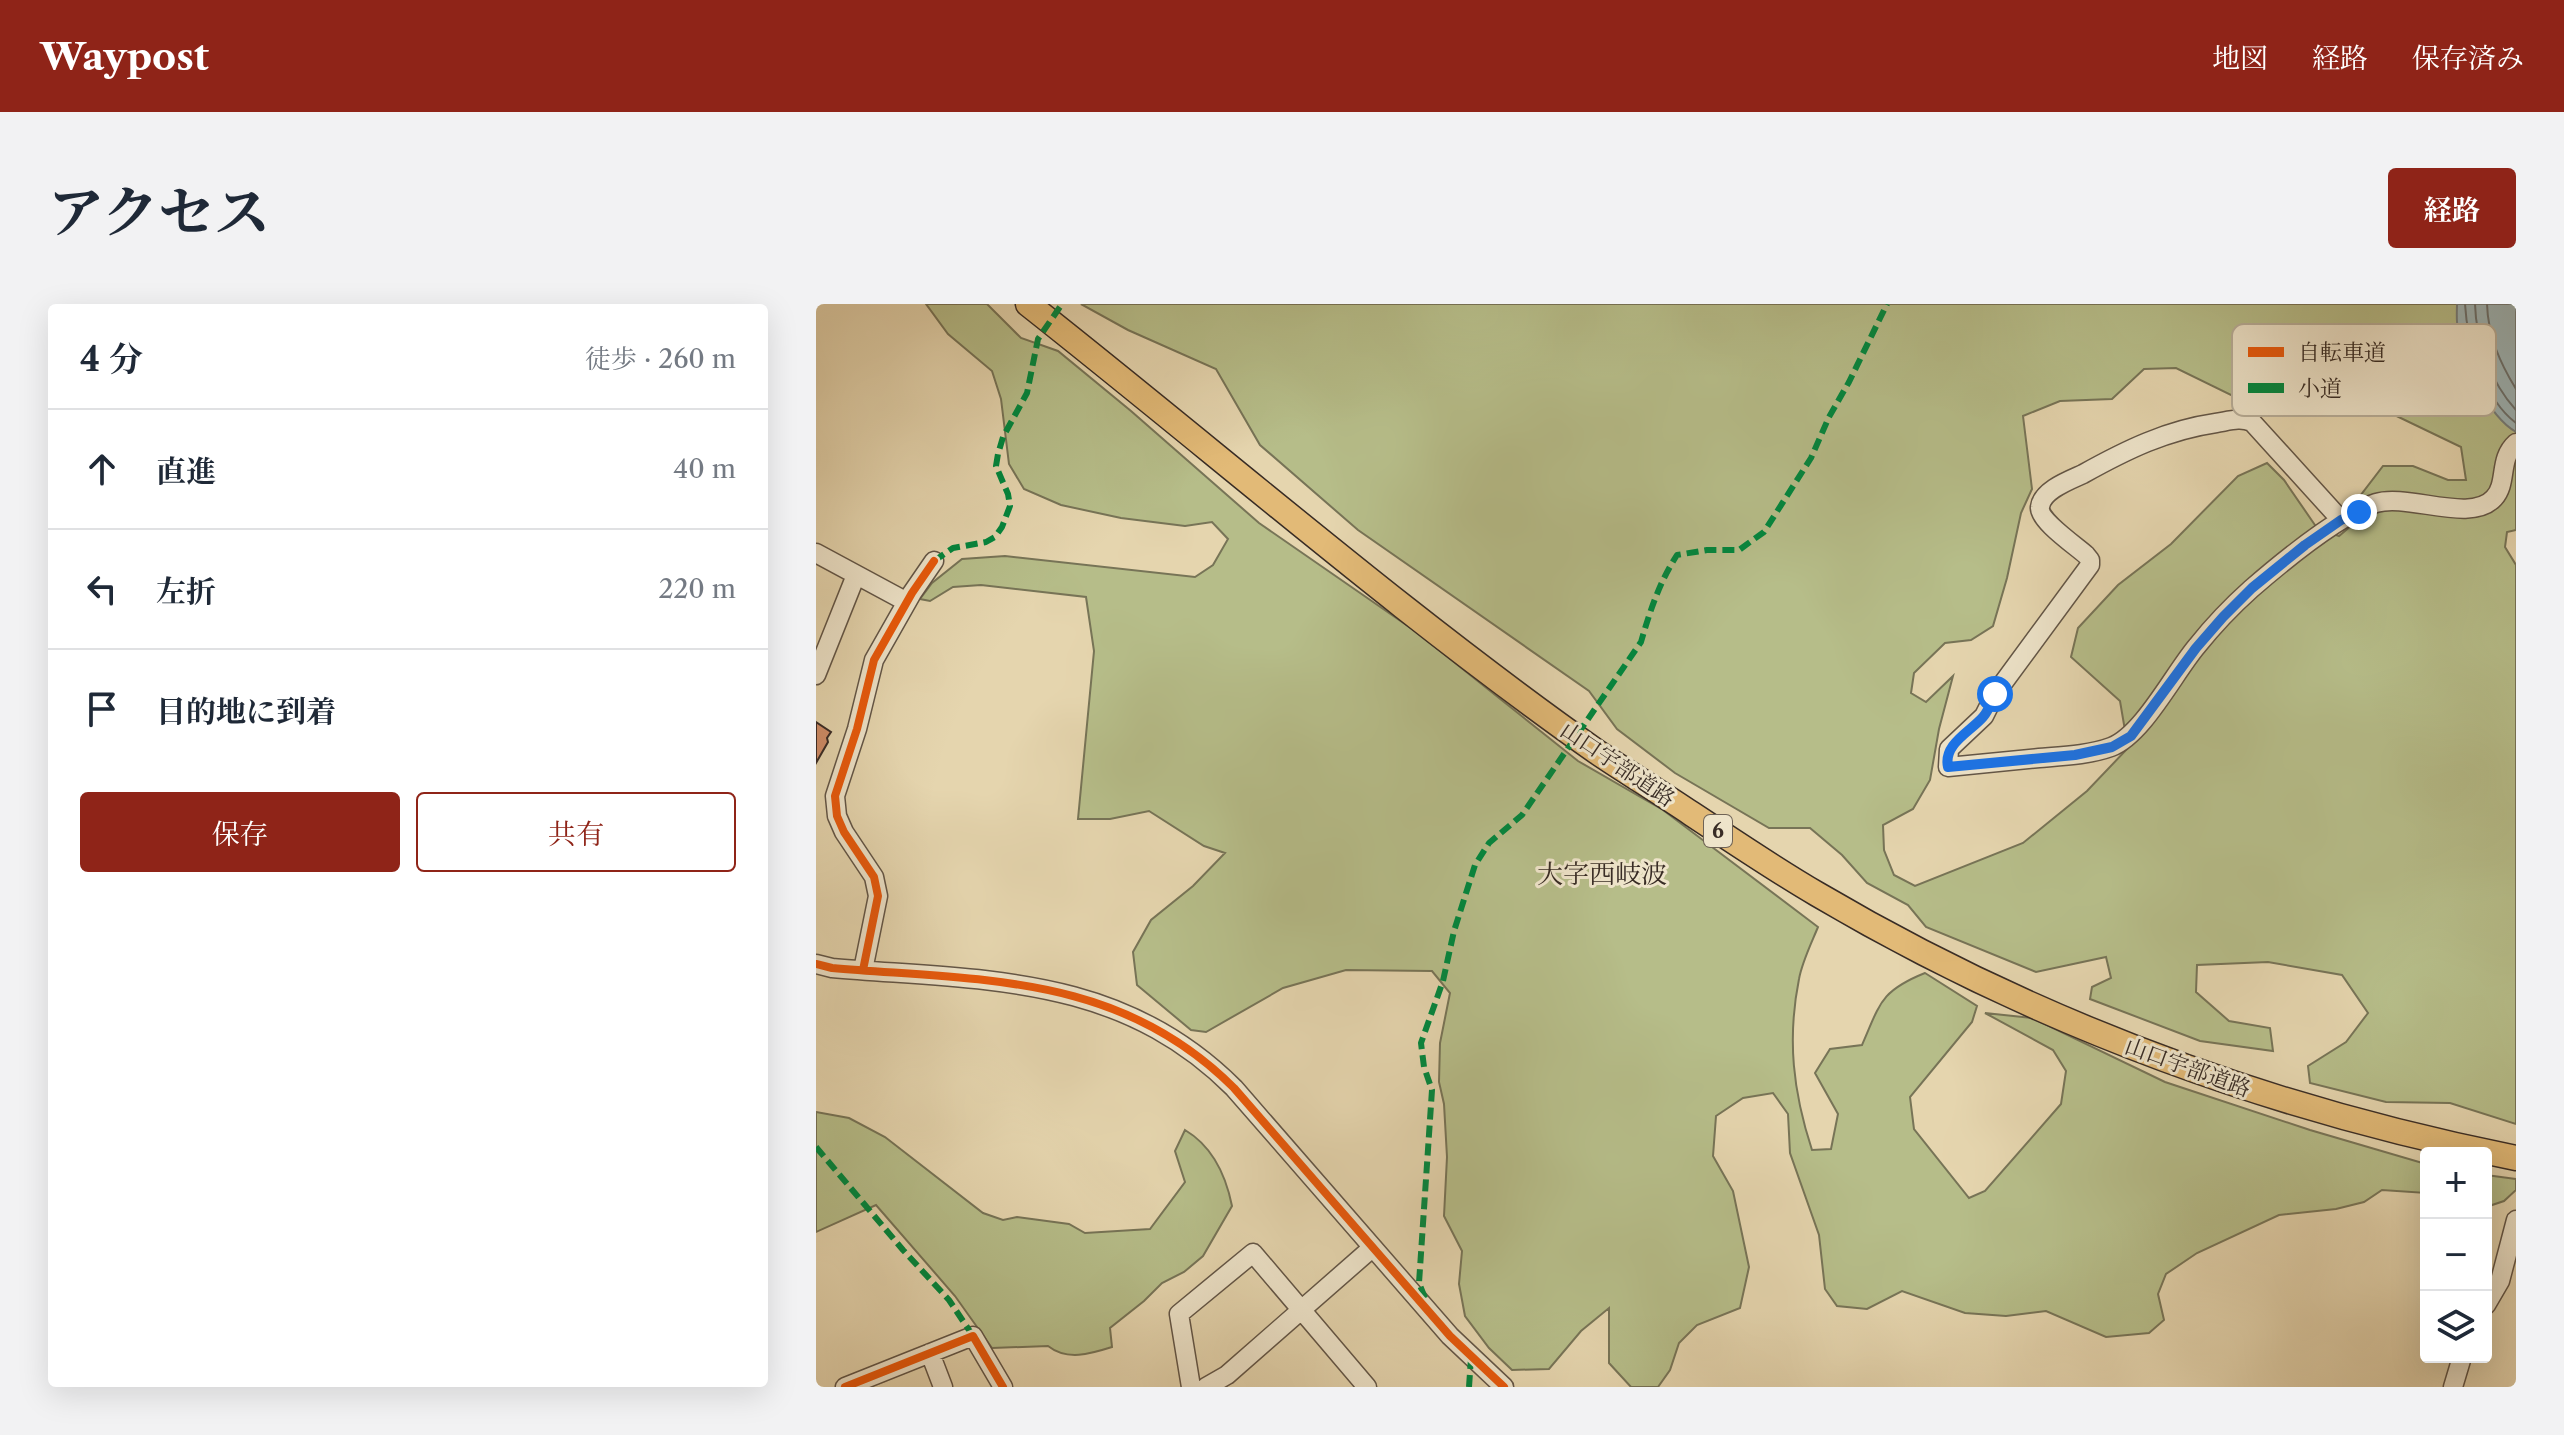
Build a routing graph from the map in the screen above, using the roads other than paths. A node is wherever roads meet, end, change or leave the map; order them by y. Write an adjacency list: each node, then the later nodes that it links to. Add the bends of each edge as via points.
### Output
1 (1028, 304): 11 (main road, 山口宇部道路 / 6, via 1538,708 1827,900 2000,991 2171,1063 2314,1109)
2 (2516, 443): 3 (street, via 2505,457 2494,499 2476,508 2393,500)
3 (2341, 520): 3 (street, via 2223,617 2131,736 2112,747 2075,755 1948,767 1949,749 1984,716 2090,565 2040,512 2044,497 2057,488 2160,437 2241,418 2252,422)
4 (816, 553): 6 (street)
5 (934, 561): 7 (street)
6 (856, 575): 7 (street); 8 (street)
7 (907, 602): 10 (street, via 874,660 835,796 837,816 874,877 878,896)
8 (816, 675)
9 (816, 964): 10 (street)
10 (863, 970): 13 (street, via 1055,990 1121,1010 1155,1027 1211,1065 1234,1088)
11 (2516, 1158)
12 (2516, 1220): 14 (street)
13 (1372, 1248): 15 (street); 24 (street)
14 (2492, 1295)
15 (1302, 1310): 18 (street); 22 (street, via 1253,1253 1179,1314); 23 (street)
16 (930, 1353): 19 (street); 20 (street); 21 (street, via 973,1336)
17 (2460, 1363): 25 (street)
18 (1359, 1384)
19 (845, 1387)
20 (943, 1387)
21 (1003, 1387)
22 (1191, 1387)
23 (1206, 1387)
24 (1504, 1387)
25 (2453, 1387)

